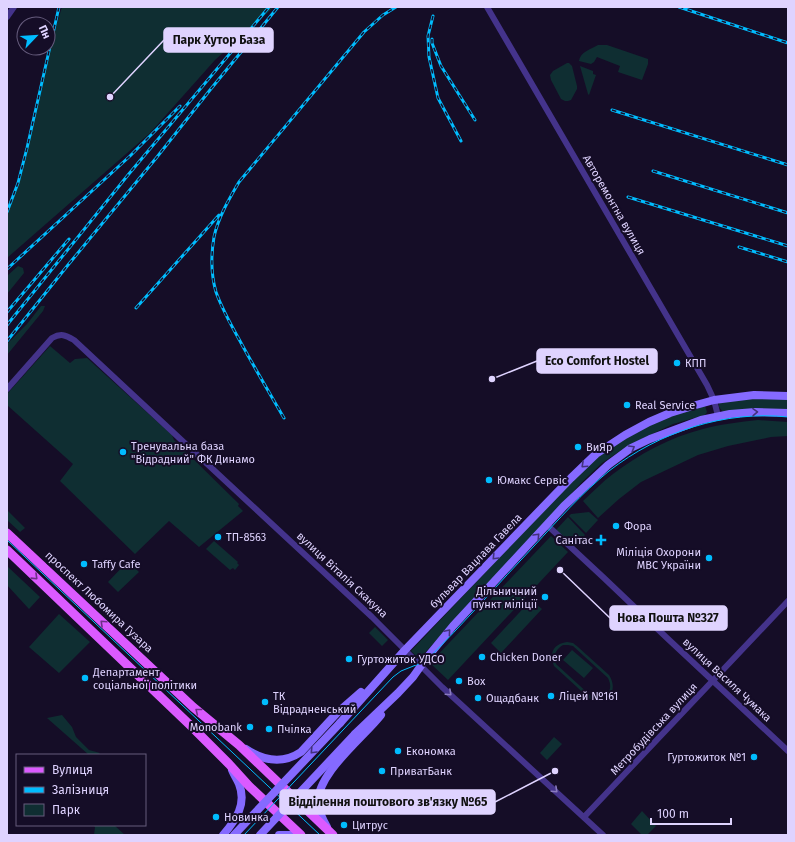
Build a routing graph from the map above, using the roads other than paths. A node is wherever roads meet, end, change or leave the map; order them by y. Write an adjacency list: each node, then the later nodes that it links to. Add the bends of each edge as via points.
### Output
1 (14, 7): 3 (street)
2 (487, 7): 6 (street, Авторемонтна вулиця)
3 (7, 16)
4 (7, 389): 13 (street, вулиця Віталія Скакуна, via 52,338 64,335 74,340)
5 (788, 396): 6 (main road, бульвар Вацлава Гавела, via 754,395)
6 (714, 400): 8 (street, Авторемонтна вулиця); 13 (main road, бульвар Вацлава Гавела, one-way to 13, via 649,422 596,454)
7 (788, 413): 8 (main road, one-way to 7, via 755,412)
8 (718, 416): 9 (main road, one-way to 8, via 608,465 631,448 676,428)
9 (547, 525): 14 (main road, one-way to 9, via 453,626); 16 (street, вулиця Василя Чумака)
10 (7, 533): 18 (main road, проспект Любомира Гузара, one-way to 10, via 193,706)
11 (7, 550): 20 (main road, one-way to 20)
12 (788, 601): 16 (street, Метробудівська вулиця)
13 (405, 650): 14 (street, вулиця Віталія Скакуна); 15 (main road, бульвар Вацлава Гавела)
14 (421, 666): 17 (main road); 21 (street, вулиця Віталія Скакуна, one-way to 21)
15 (388, 669): 18 (main road, via 337,713 295,756 288,759 271,759 253,754); 24 (main road, бульвар Вацлава Гавела, one-way to 24, bridge)
16 (713, 681): 19 (street, вулиця Василя Чумака); 21 (street, Метробудівська вулиця)
17 (398, 693): 22 (main road, via 323,782 318,803); 25 (main road, bridge, via 355,734)
18 (239, 745): 22 (main road, проспект Любомира Гузара)
19 (788, 751)
20 (229, 764): 23 (main road, via 239,784 241,803 233,824); 28 (main road)
21 (584, 817): 29 (street, вулиця Віталія Скакуна)
22 (331, 833)
23 (223, 835)
24 (234, 835)
25 (260, 835)
26 (279, 835): 27 (main road)
27 (293, 835)
28 (301, 835)
29 (603, 835)

